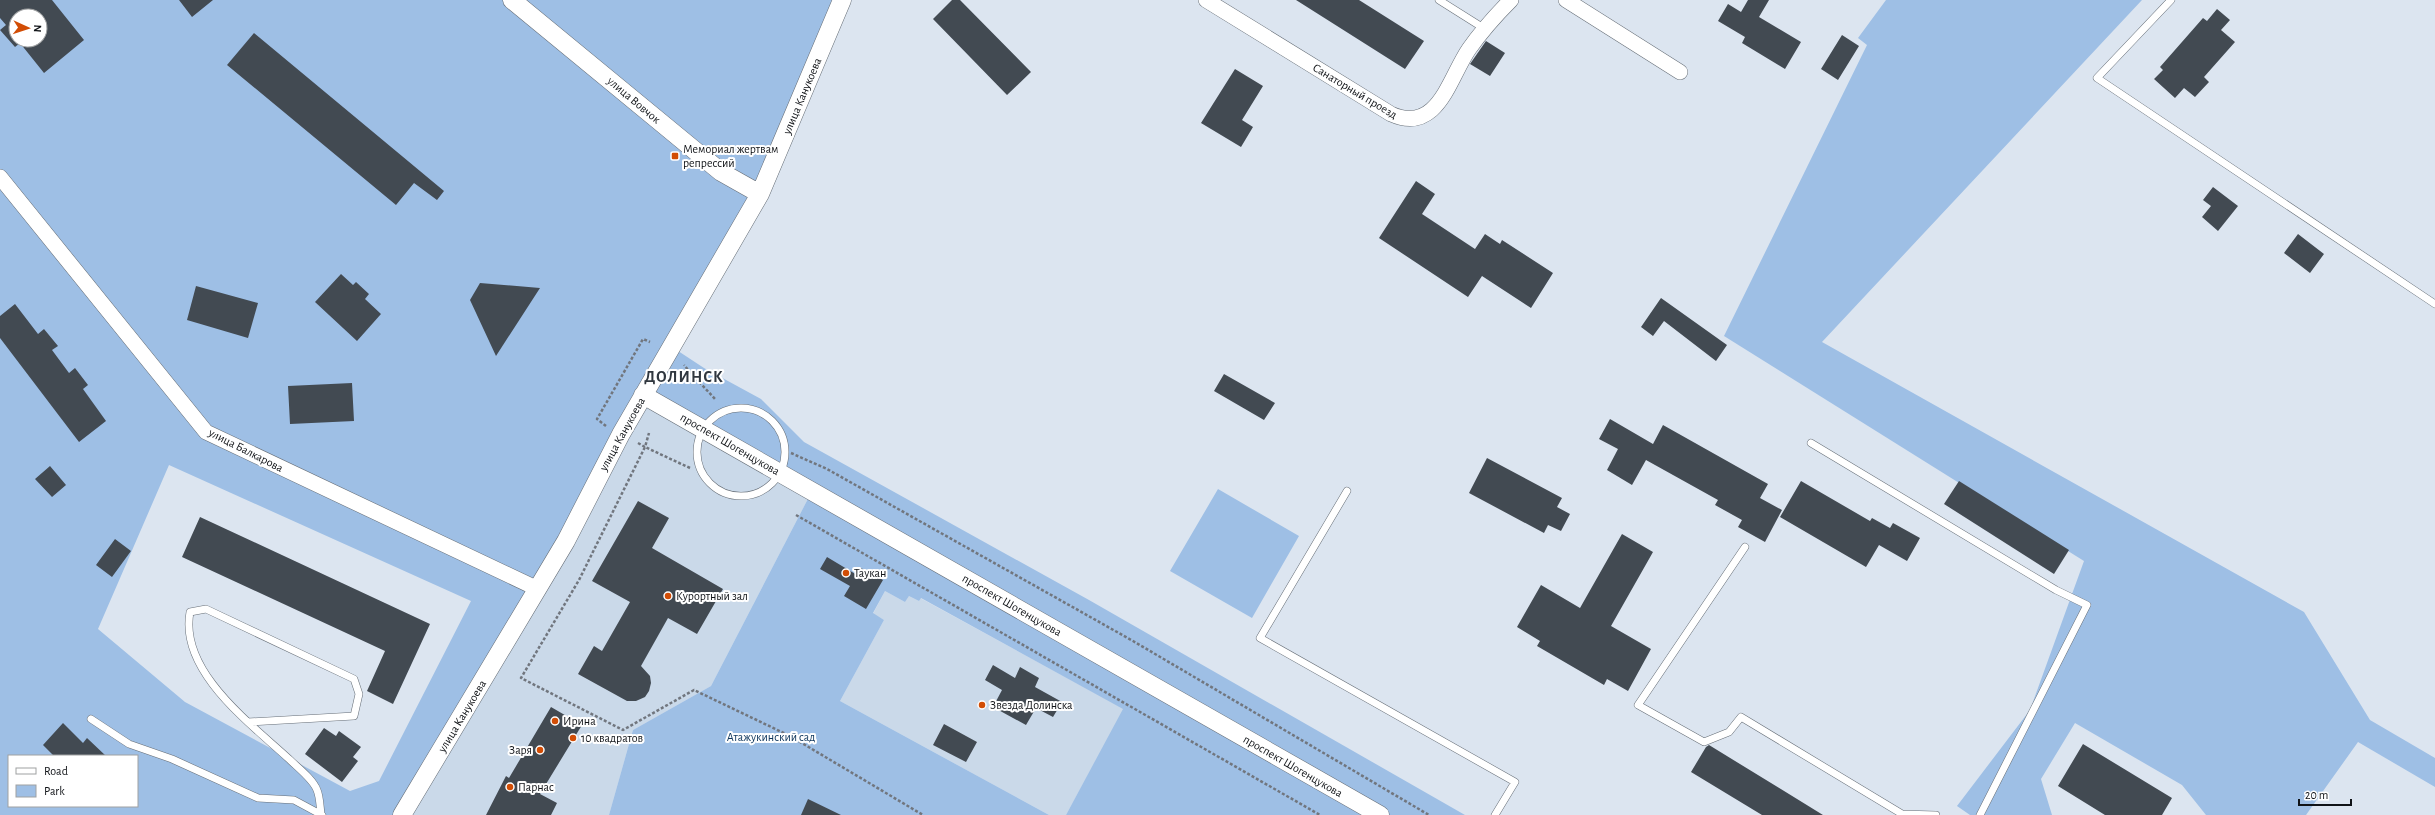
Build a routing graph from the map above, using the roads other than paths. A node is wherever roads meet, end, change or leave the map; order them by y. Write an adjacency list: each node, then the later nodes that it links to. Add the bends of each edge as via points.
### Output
1 (512, 0): 11 (street, улица Вовчок, via 722,172)
2 (842, 0): 11 (street, улица Канукоева)
3 (1206, 0): 8 (street, Санаторный проезд, via 1401,119 1416,119 1430,112 1446,91 1469,49)
4 (1439, 0): 8 (lane)
5 (1511, 0): 8 (street, Санаторный проезд)
6 (1566, 0): 9 (street)
7 (2171, 0): 12 (lane, via 2097,78)
8 (1485, 29)
9 (1680, 72)
10 (0, 177): 19 (street, улица Балкарова, via 206,432)
11 (760, 194): 13 (street, улица Канукоева)
12 (2435, 304)
13 (643, 395): 14 (street, проспект Шогенцукова); 19 (street, улица Канукоева)
14 (703, 428): 16 (street, проспект Шогенцукова); 16 (lane, via 715,416 730,409 747,408 763,413 776,424 783,439 785,456); 16 (lane, via 697,443 697,459 702,474 712,486 726,494 742,496 757,493 770,485)
15 (1811, 443): 27 (lane, via 2056,590 2087,605)
16 (780, 472): 24 (street, проспект Шогенцукова)
17 (1347, 491): 25 (lane, via 1260,638 1515,782)
18 (1745, 547): 26 (lane, via 1638,705 1704,742 1729,732 1740,718 1902,814)
19 (538, 589): 23 (street, улица Канукоева)
20 (91, 719): 22 (lane, via 129,744 172,759 258,798 294,800)
21 (248, 722): 21 (lane, via 212,686 197,657 187,626 190,612 206,609 354,679 359,694 354,716); 22 (lane, via 317,789)
22 (321, 815)
23 (402, 815)
24 (1380, 815)
25 (1495, 815)
26 (1936, 815)
27 (1980, 815)

